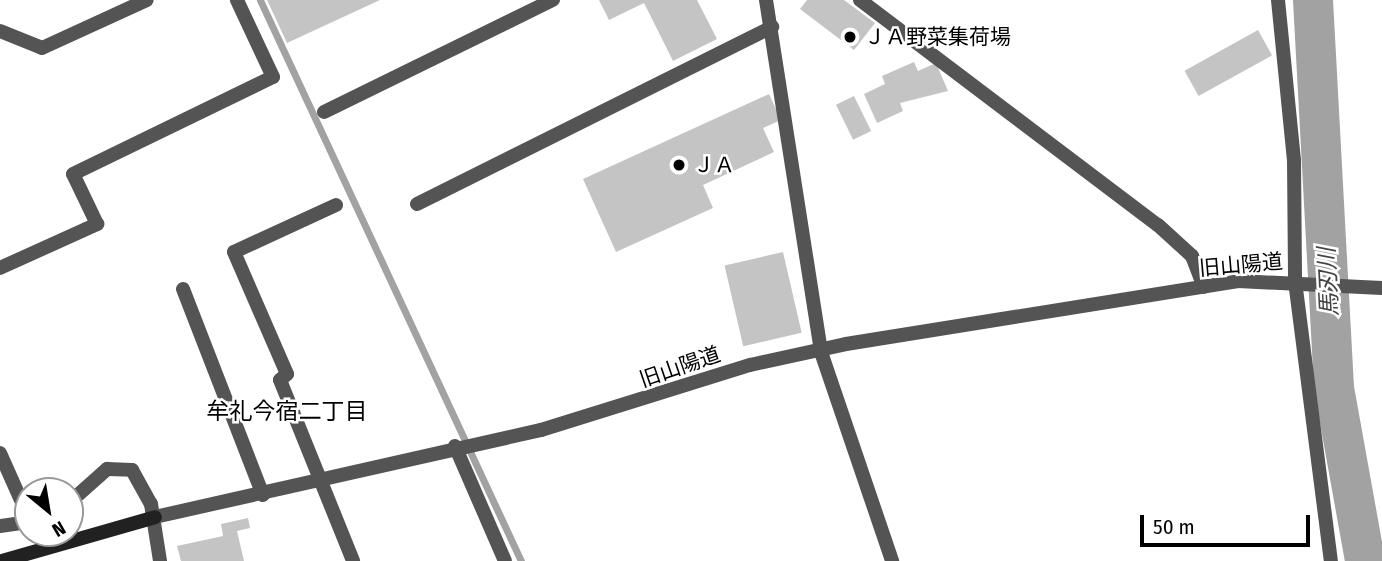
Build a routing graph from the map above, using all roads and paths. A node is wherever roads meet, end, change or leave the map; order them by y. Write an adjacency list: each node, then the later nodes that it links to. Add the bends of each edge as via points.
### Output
1 (147, 0): 8 (street, via 42,48)
2 (237, 0): 12 (street, via 273,76 73,174 97,224)
3 (554, 0): 9 (street)
4 (766, 0): 7 (street)
5 (860, 0): 14 (street, via 1158,225 1192,256)
6 (1278, 0): 13 (street)
7 (772, 27): 10 (street); 17 (street)
8 (0, 31)
9 (324, 112)
10 (416, 204)
11 (336, 205): 20 (street, via 234,252)
12 (0, 268)
13 (1300, 281): 14 (street, 旧山陽道); 15 (street, 旧山陽道); 30 (street)
14 (1204, 287): 17 (street, 旧山陽道, via 1034,311)
15 (1382, 288)
16 (183, 289): 23 (street)
17 (821, 352): 18 (street, 旧山陽道, via 750,365 541,430); 29 (street)
18 (455, 446): 20 (street, 旧山陽道); 28 (street)
19 (0, 453): 21 (street)
20 (324, 479): 23 (street, 旧山陽道); 27 (street)
21 (14, 484)
22 (84, 490): 24 (street, via 107,469 120,466 144,482)
23 (263, 495): 24 (street, 旧山陽道)
24 (155, 517): 25 (street, 旧山陽道); 26 (street)
25 (2, 561)
26 (160, 561)
27 (353, 561)
28 (505, 561)
29 (892, 561)
30 (1331, 561)

